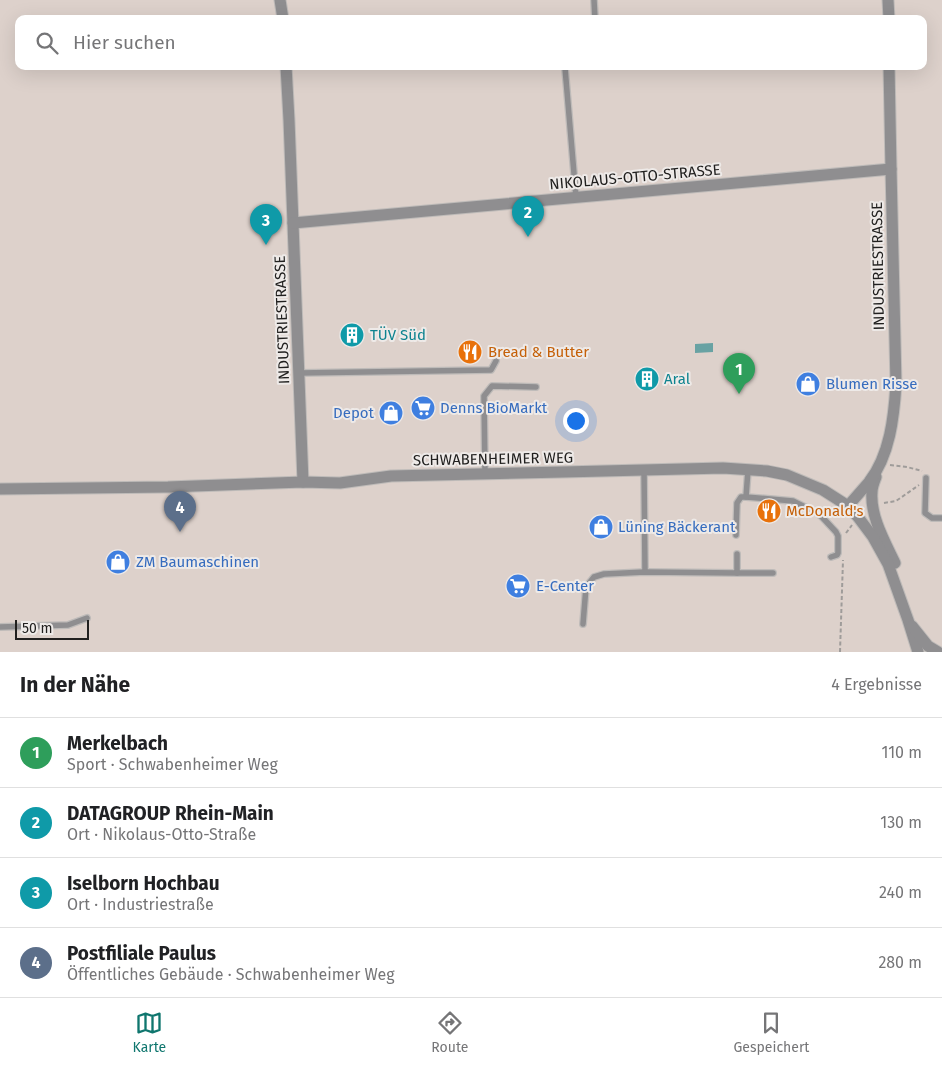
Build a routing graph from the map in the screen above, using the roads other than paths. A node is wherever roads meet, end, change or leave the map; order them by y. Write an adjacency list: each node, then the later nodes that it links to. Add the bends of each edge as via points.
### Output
1 (280, 0): 4 (street)
2 (594, 0): 5 (lane)
3 (888, 0): 6 (street)
4 (282, 15)
5 (595, 15)
6 (889, 15)
7 (286, 70): 12 (street, INDUSTRIESTRASSE)
8 (565, 70): 11 (lane)
9 (889, 70): 10 (street, INDUSTRIESTRASSE)
10 (891, 169): 11 (street, NIKOLAUS-OTTO-STRASSE); 16 (street, INDUSTRIESTRASSE, via 896,384 894,416)
11 (576, 197): 12 (street, NIKOLAUS-OTTO-STRASSE)
12 (293, 223): 14 (street, INDUSTRIESTRASSE)
13 (496, 362): 14 (lane, via 491,370)
14 (299, 373): 21 (street, INDUSTRIESTRASSE)
15 (536, 387): 19 (lane, via 492,386 484,396)
16 (880, 462): 24 (street, INDUSTRIESTRASSE, via 870,481); 33 (street, INDUSTRIESTRASSE, via 872,492 873,507 882,536 896,564 908,606)
17 (644, 470): 18 (street, SCHWABENHEIMER WEG); 19 (street, SCHWABENHEIMER WEG); 29 (lane)
18 (748, 470): 23 (lane); 24 (street, SCHWABENHEIMER WEG, via 787,475 823,490)
19 (485, 474): 21 (street, SCHWABENHEIMER WEG, via 391,476 340,483)
20 (926, 478): 25 (lane, via 925,513 932,518)
21 (303, 482): 22 (street, SCHWABENHEIMER WEG)
22 (0, 489)
23 (746, 497): 26 (lane, via 741,497 737,503); 28 (lane, via 793,501 817,513 838,536 838,553)
24 (848, 506): 33 (street, SCHWABENHEIMER WEG, via 873,537 888,564)
25 (942, 518)
26 (736, 534)
27 (736, 554): 30 (lane)
28 (831, 557)
29 (645, 572): 30 (lane); 34 (lane, via 594,576 586,587)
30 (737, 573): 31 (lane)
31 (773, 573)
32 (87, 618): 35 (lane, via 68,625)
33 (908, 620): 36 (street, SCHWABENHEIMER WEG); 37 (street, SCHWABENHEIMER WEG); 38 (street, SCHWABENHEIMER WEG, via 928,646)
34 (583, 624)
35 (0, 627)
36 (918, 652)
37 (923, 652)
38 (938, 652)

